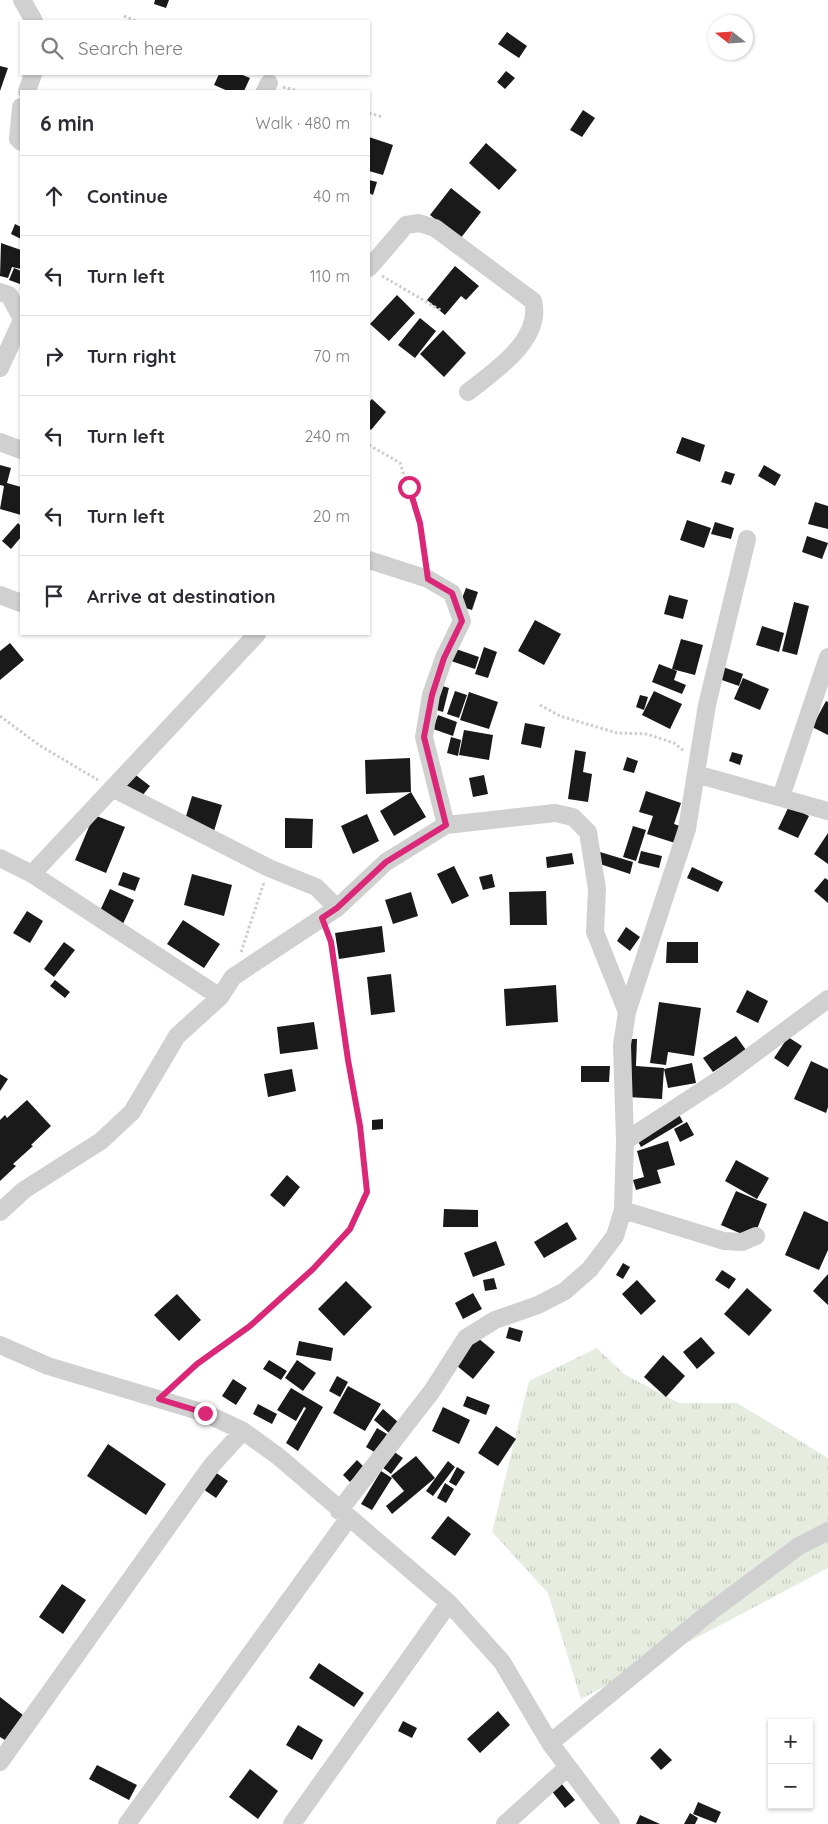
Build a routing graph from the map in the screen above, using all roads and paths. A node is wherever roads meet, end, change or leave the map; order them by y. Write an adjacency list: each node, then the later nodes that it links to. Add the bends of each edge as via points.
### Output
1 (22, 0): 3 (street)
2 (124, 16): 4 (path)
3 (33, 20)
4 (134, 20)
5 (33, 75): 6 (street)
6 (27, 90)
7 (370, 113): 8 (path)
8 (383, 117)
9 (20, 118): 10 (street)
10 (20, 141)
11 (370, 267): 18 (street, via 406,225 419,223 434,228 532,302 535,311 531,327 514,355)
12 (370, 269): 14 (path)
13 (0, 292): 15 (street, via 9,296)
14 (442, 311)
15 (20, 315)
16 (20, 324): 17 (street)
17 (0, 368)
18 (468, 392)
19 (0, 442): 21 (street)
20 (370, 446): 24 (path, via 400,463 420,523)
21 (20, 450)
22 (747, 538): 31 (street, via 707,705)
23 (370, 560): 24 (street)
24 (428, 579): 35 (street, via 452,593 462,621 444,658 432,695 424,737)
25 (0, 595): 26 (street)
26 (20, 603)
27 (256, 635): 32 (street)
28 (828, 657): 33 (street)
29 (540, 705): 31 (path, via 560,716 617,733 647,734 674,743)
30 (0, 716): 32 (path, via 39,745)
31 (697, 768): 33 (street); 44 (street, via 687,828)
32 (112, 788): 37 (street); 38 (street)
33 (781, 797): 34 (street)
34 (828, 811)
35 (446, 825): 39 (street, via 386,862); 44 (street, via 555,813 573,817 588,832 597,889 594,932)
36 (0, 858): 38 (street)
37 (269, 868): 39 (street, via 316,887); 41 (path)
38 (32, 874): 42 (street)
39 (337, 908): 40 (street)
40 (322, 918): 41 (street); 50 (path, via 331,942 367,1192 350,1229 313,1269 250,1326 197,1364)
41 (234, 977): 42 (street)
42 (220, 997): 47 (street, via 177,1036 132,1112 101,1141 24,1190)
43 (828, 999): 45 (street, via 720,1079)
44 (627, 1012): 45 (street, via 622,1045)
45 (625, 1141): 46 (street)
46 (623, 1210): 48 (street, via 724,1241 742,1242); 52 (street, via 615,1236 590,1269 565,1291 538,1305 495,1320 466,1338 432,1392)
47 (0, 1212)
48 (756, 1236)
49 (0, 1345): 50 (street, via 48,1366)
50 (159, 1399): 51 (street, via 205,1413)
51 (243, 1431): 52 (street, via 279,1457); 56 (street, via 212,1465)
52 (344, 1515): 54 (street); 58 (street)
53 (828, 1531): 55 (street, via 799,1546 710,1612)
54 (449, 1604): 55 (street, via 502,1662); 59 (street)
55 (550, 1743): 57 (street)
56 (0, 1762)
57 (568, 1767): 60 (street); 61 (street)
58 (127, 1824)
59 (292, 1824)
60 (505, 1824)
61 (611, 1824)

